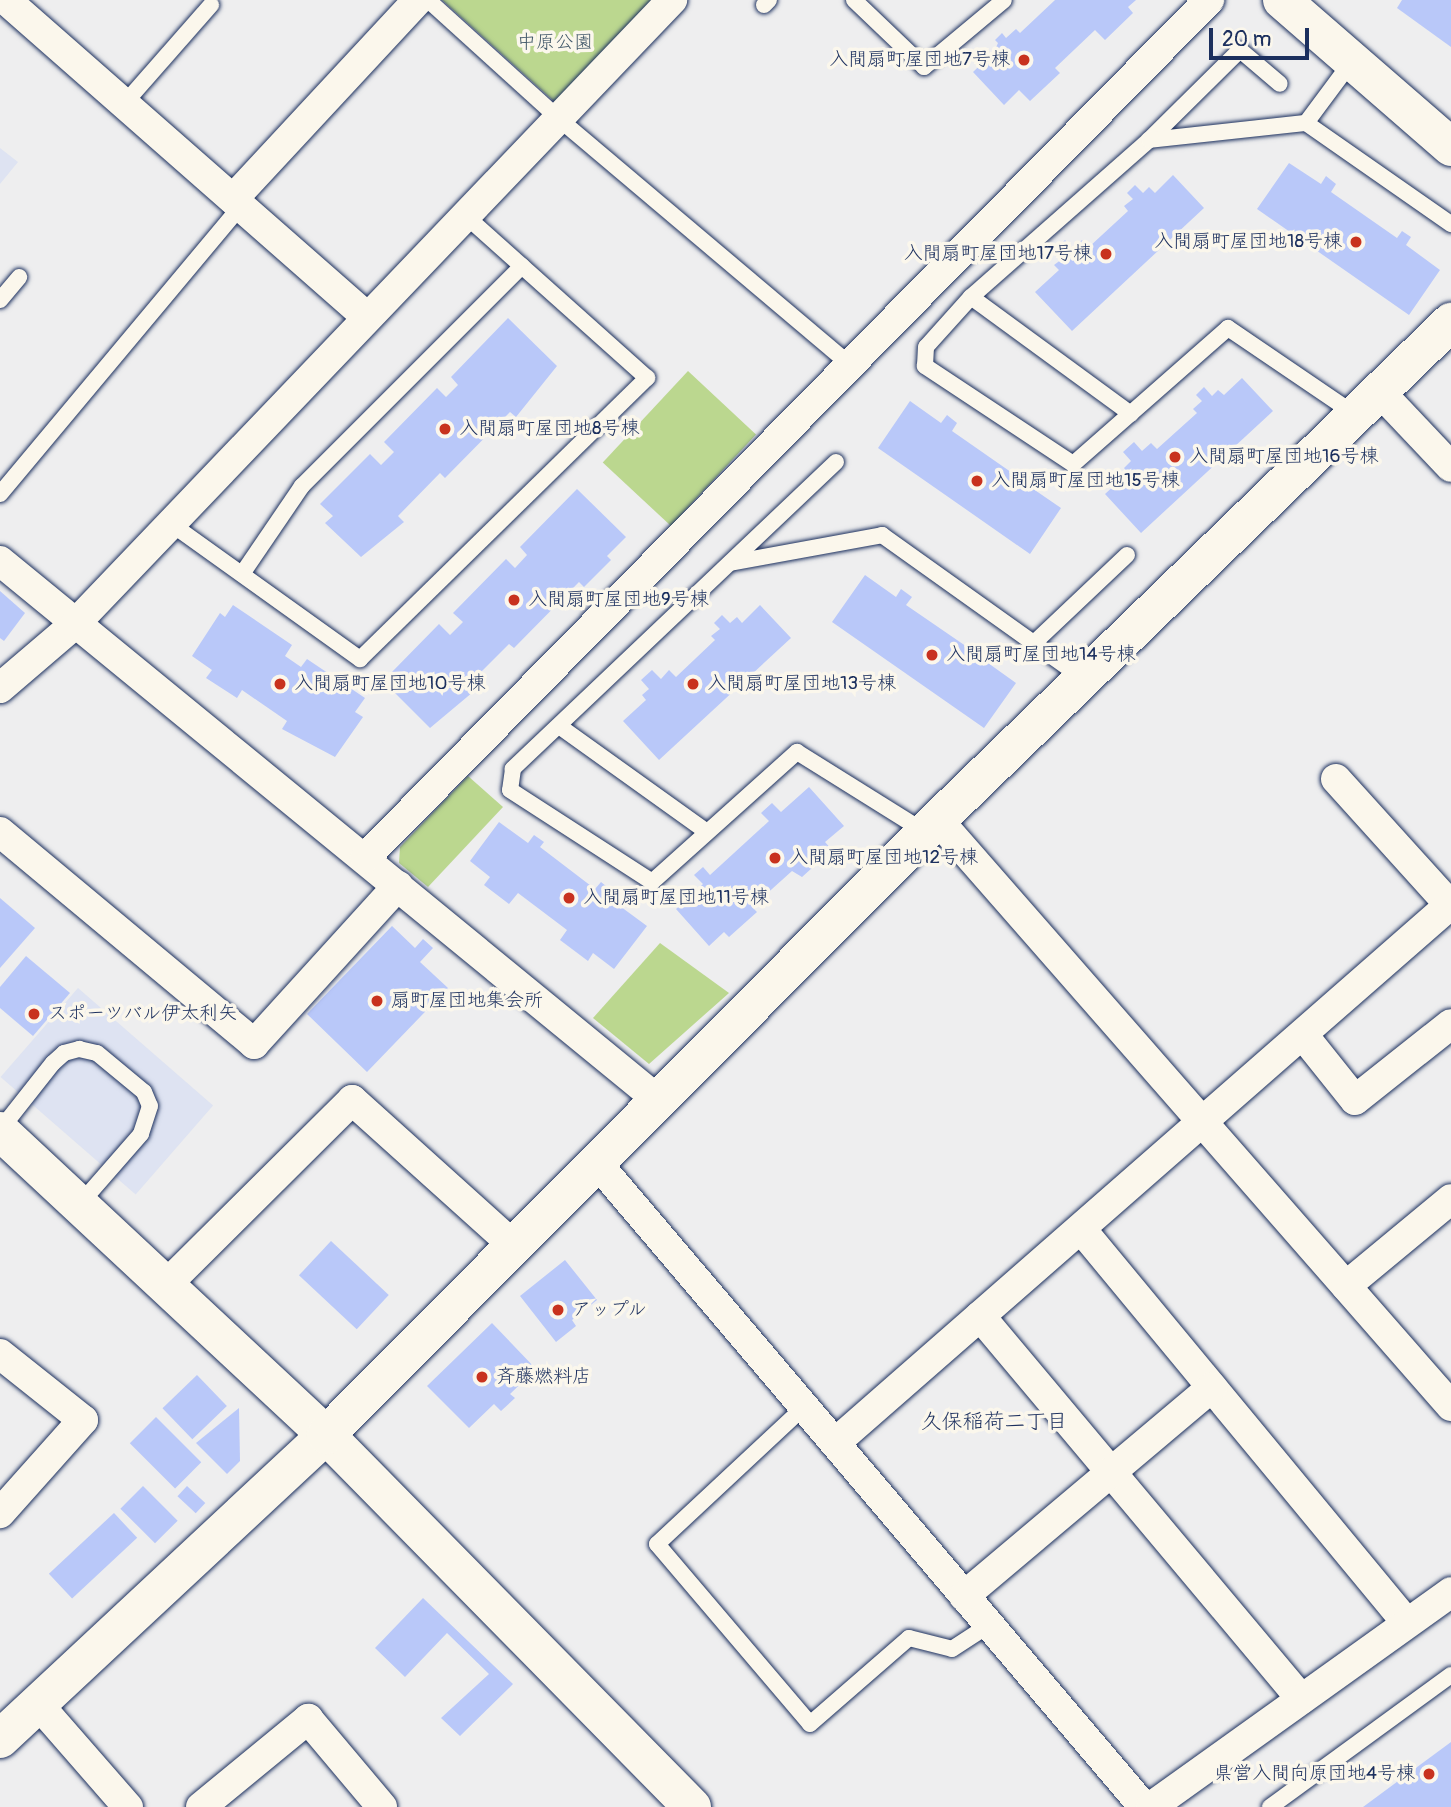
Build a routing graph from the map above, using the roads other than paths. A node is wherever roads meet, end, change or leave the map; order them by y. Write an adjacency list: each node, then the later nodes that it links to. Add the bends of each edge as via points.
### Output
1 (6, 0): 12 (street)
2 (418, 0): 17 (street)
3 (428, 0): 13 (lane)
4 (672, 0): 13 (street)
5 (854, 0): 6 (lane, via 924,66)
6 (1004, 0)
7 (1209, 0): 26 (street)
8 (1282, 0): 10 (street)
9 (211, 5): 12 (lane)
10 (1352, 61): 14 (lane); 16 (street)
11 (1280, 84): 15 (lane, via 1240,50)
12 (124, 104): 17 (street)
13 (558, 118): 18 (street); 26 (lane)
14 (1306, 123): 15 (lane); 19 (lane)
15 (1149, 140): 22 (lane)
16 (1451, 147)
17 (237, 202): 24 (street); 31 (lane)
18 (465, 215): 20 (lane); 24 (street)
19 (1451, 224)
20 (522, 266): 36 (lane, via 302,486); 36 (lane, via 647,378 360,659)
21 (19, 277): 23 (lane)
22 (971, 297): 28 (lane); 28 (lane, via 926,347 925,366 1073,464)
23 (0, 300)
24 (366, 316): 32 (street)
25 (1451, 322): 27 (street)
26 (848, 363): 46 (street)
27 (1368, 403): 28 (lane, via 1228,328); 30 (street); 39 (street)
28 (1131, 414)
29 (836, 462): 35 (lane)
30 (1451, 467)
31 (0, 494)
32 (170, 523): 36 (lane); 37 (street)
33 (1127, 555): 38 (lane)
34 (0, 561): 37 (street)
35 (730, 563): 38 (lane, via 882,536); 41 (lane)
36 (242, 574)
37 (75, 624): 40 (street); 46 (street)
38 (1034, 643): 39 (lane)
39 (1084, 679): 43 (street)
40 (0, 688)
41 (559, 726): 45 (lane); 45 (lane, via 513,769 510,790 652,882)
42 (1336, 779): 48 (street)
43 (931, 826): 45 (lane, via 797,752); 51 (street); 52 (street)
44 (0, 832): 47 (street, via 254,1044)
45 (707, 832)
46 (365, 858): 47 (street)
47 (398, 886): 51 (street)
48 (1451, 904): 50 (street)
49 (1451, 1024): 50 (street, via 1355,1100)
50 (1303, 1035): 52 (street)
51 (658, 1100): 54 (street)
52 (1203, 1123): 57 (street); 60 (street)
53 (0, 1131): 56 (street); 56 (lane, via 64,1053 79,1049 97,1053 144,1092 150,1106 141,1134)
54 (597, 1163): 58 (street); 65 (street)
55 (1451, 1199): 60 (street)
56 (80, 1204): 59 (street)
57 (1081, 1229): 61 (street); 63 (street)
58 (514, 1246): 59 (street, via 352,1100); 66 (street)
59 (167, 1284): 66 (street)
60 (1346, 1286): 64 (street)
61 (980, 1316): 67 (street); 68 (street)
62 (0, 1354): 69 (street, via 83,1420)
63 (1212, 1387): 68 (street); 72 (street)
64 (1451, 1406)
65 (804, 1407): 67 (street); 73 (lane, via 657,1544 810,1724 909,1638 952,1649)
66 (326, 1435): 76 (street); 81 (street)
67 (835, 1443): 71 (street)
68 (1111, 1472): 71 (street); 75 (street)
69 (0, 1513)
70 (1451, 1591): 72 (street)
71 (964, 1596): 73 (street)
72 (1407, 1623): 75 (street)
73 (989, 1626): 82 (street)
74 (1451, 1675): 84 (lane)
75 (1301, 1699): 83 (street)
76 (38, 1704): 77 (street); 78 (street)
77 (0, 1740)
78 (128, 1807)
79 (201, 1807): 80 (street, via 308,1719)
80 (382, 1807)
81 (692, 1807)
82 (1144, 1807)
83 (1151, 1807)
84 (1270, 1807)

